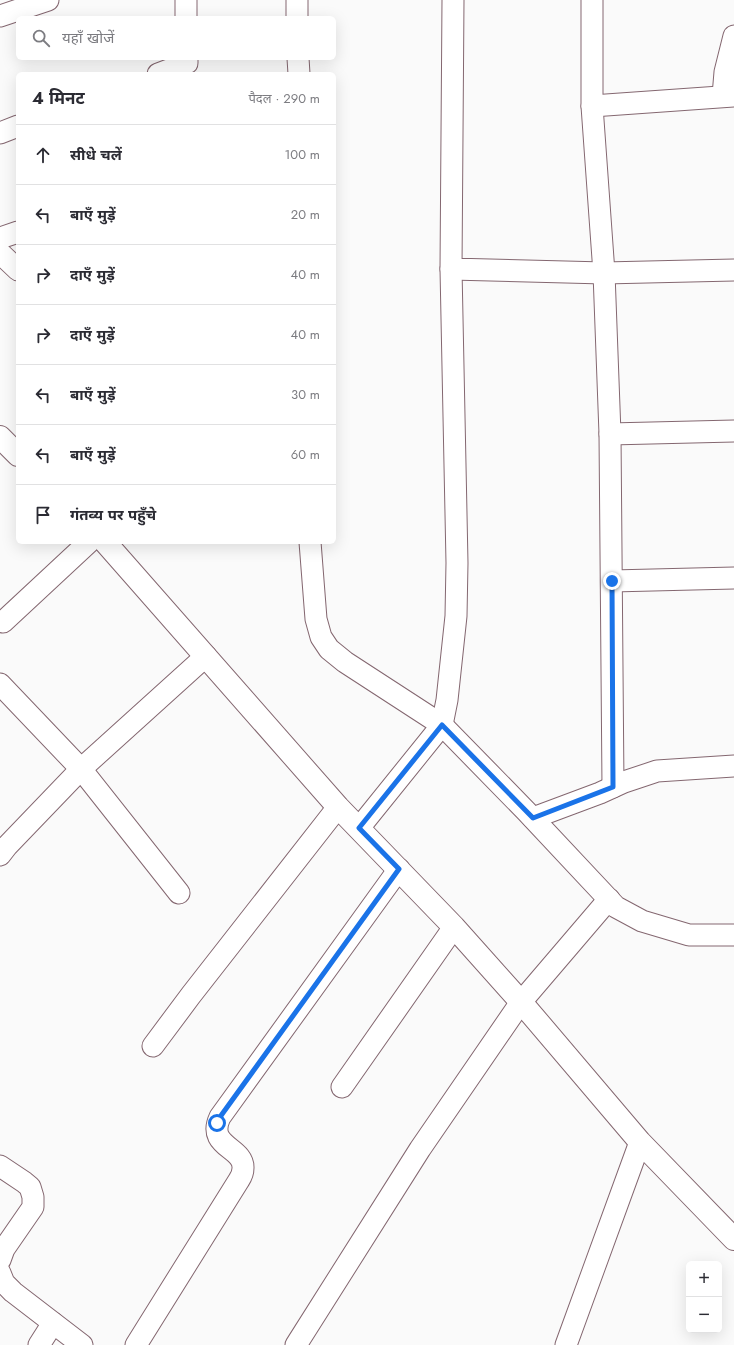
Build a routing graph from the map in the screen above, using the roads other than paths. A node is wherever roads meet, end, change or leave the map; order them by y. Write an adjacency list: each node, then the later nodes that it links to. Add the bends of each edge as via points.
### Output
1 (48, 0): 6 (street)
2 (186, 0): 7 (street)
3 (297, 0): 8 (street)
4 (453, 0): 22 (street)
5 (592, 0): 15 (street)
6 (0, 16)
7 (186, 16)
8 (297, 16)
9 (734, 36): 14 (street, via 725,72)
10 (298, 60): 13 (street)
11 (186, 65): 12 (street)
12 (164, 72)
13 (299, 72)
14 (729, 96): 15 (street)
15 (592, 106): 24 (street)
16 (16, 127): 17 (street)
17 (0, 133)
18 (16, 233): 19 (street)
19 (0, 238)
20 (0, 253): 21 (street)
21 (16, 268)
22 (452, 269): 24 (street); 37 (street, via 456,616)
23 (734, 270): 24 (street)
24 (604, 273): 26 (street)
25 (734, 431): 26 (street)
26 (610, 434): 33 (street)
27 (0, 437): 28 (main road)
28 (16, 453)
29 (87, 544): 34 (street)
30 (108, 544): 35 (main road)
31 (308, 544): 37 (street, via 316,619 321,636 329,649)
32 (734, 578): 33 (street)
33 (612, 581): 40 (street)
34 (3, 622)
35 (206, 656): 39 (street); 41 (main road)
36 (0, 684): 39 (street)
37 (442, 725): 42 (street); 43 (street)
38 (734, 766): 40 (street, via 657,772)
39 (81, 770): 44 (street); 46 (street)
40 (613, 787): 42 (street)
41 (338, 807): 43 (main road); 51 (street)
42 (533, 818): 47 (street)
43 (359, 828): 45 (main road)
44 (0, 855)
45 (399, 869): 48 (main road); 61 (street, via 220,1117 217,1123 220,1141 242,1160 243,1169 239,1180)
46 (179, 893)
47 (609, 899): 49 (street, via 616,907 664,929 689,935); 50 (street)
48 (454, 927): 50 (main road); 52 (street)
49 (734, 935)
50 (521, 1002): 53 (main road); 62 (street, via 420,1149)
51 (153, 1046)
52 (342, 1087)
53 (640, 1142): 55 (main road); 63 (street)
54 (0, 1166): 56 (street, via 30,1187 33,1197 33,1207 4,1249)
55 (734, 1239)
56 (0, 1260)
57 (0, 1273): 58 (street, via 4,1283 13,1292)
58 (54, 1323): 59 (street); 60 (street)
59 (39, 1345)
60 (82, 1345)
61 (136, 1345)
62 (296, 1345)
63 (566, 1345)

